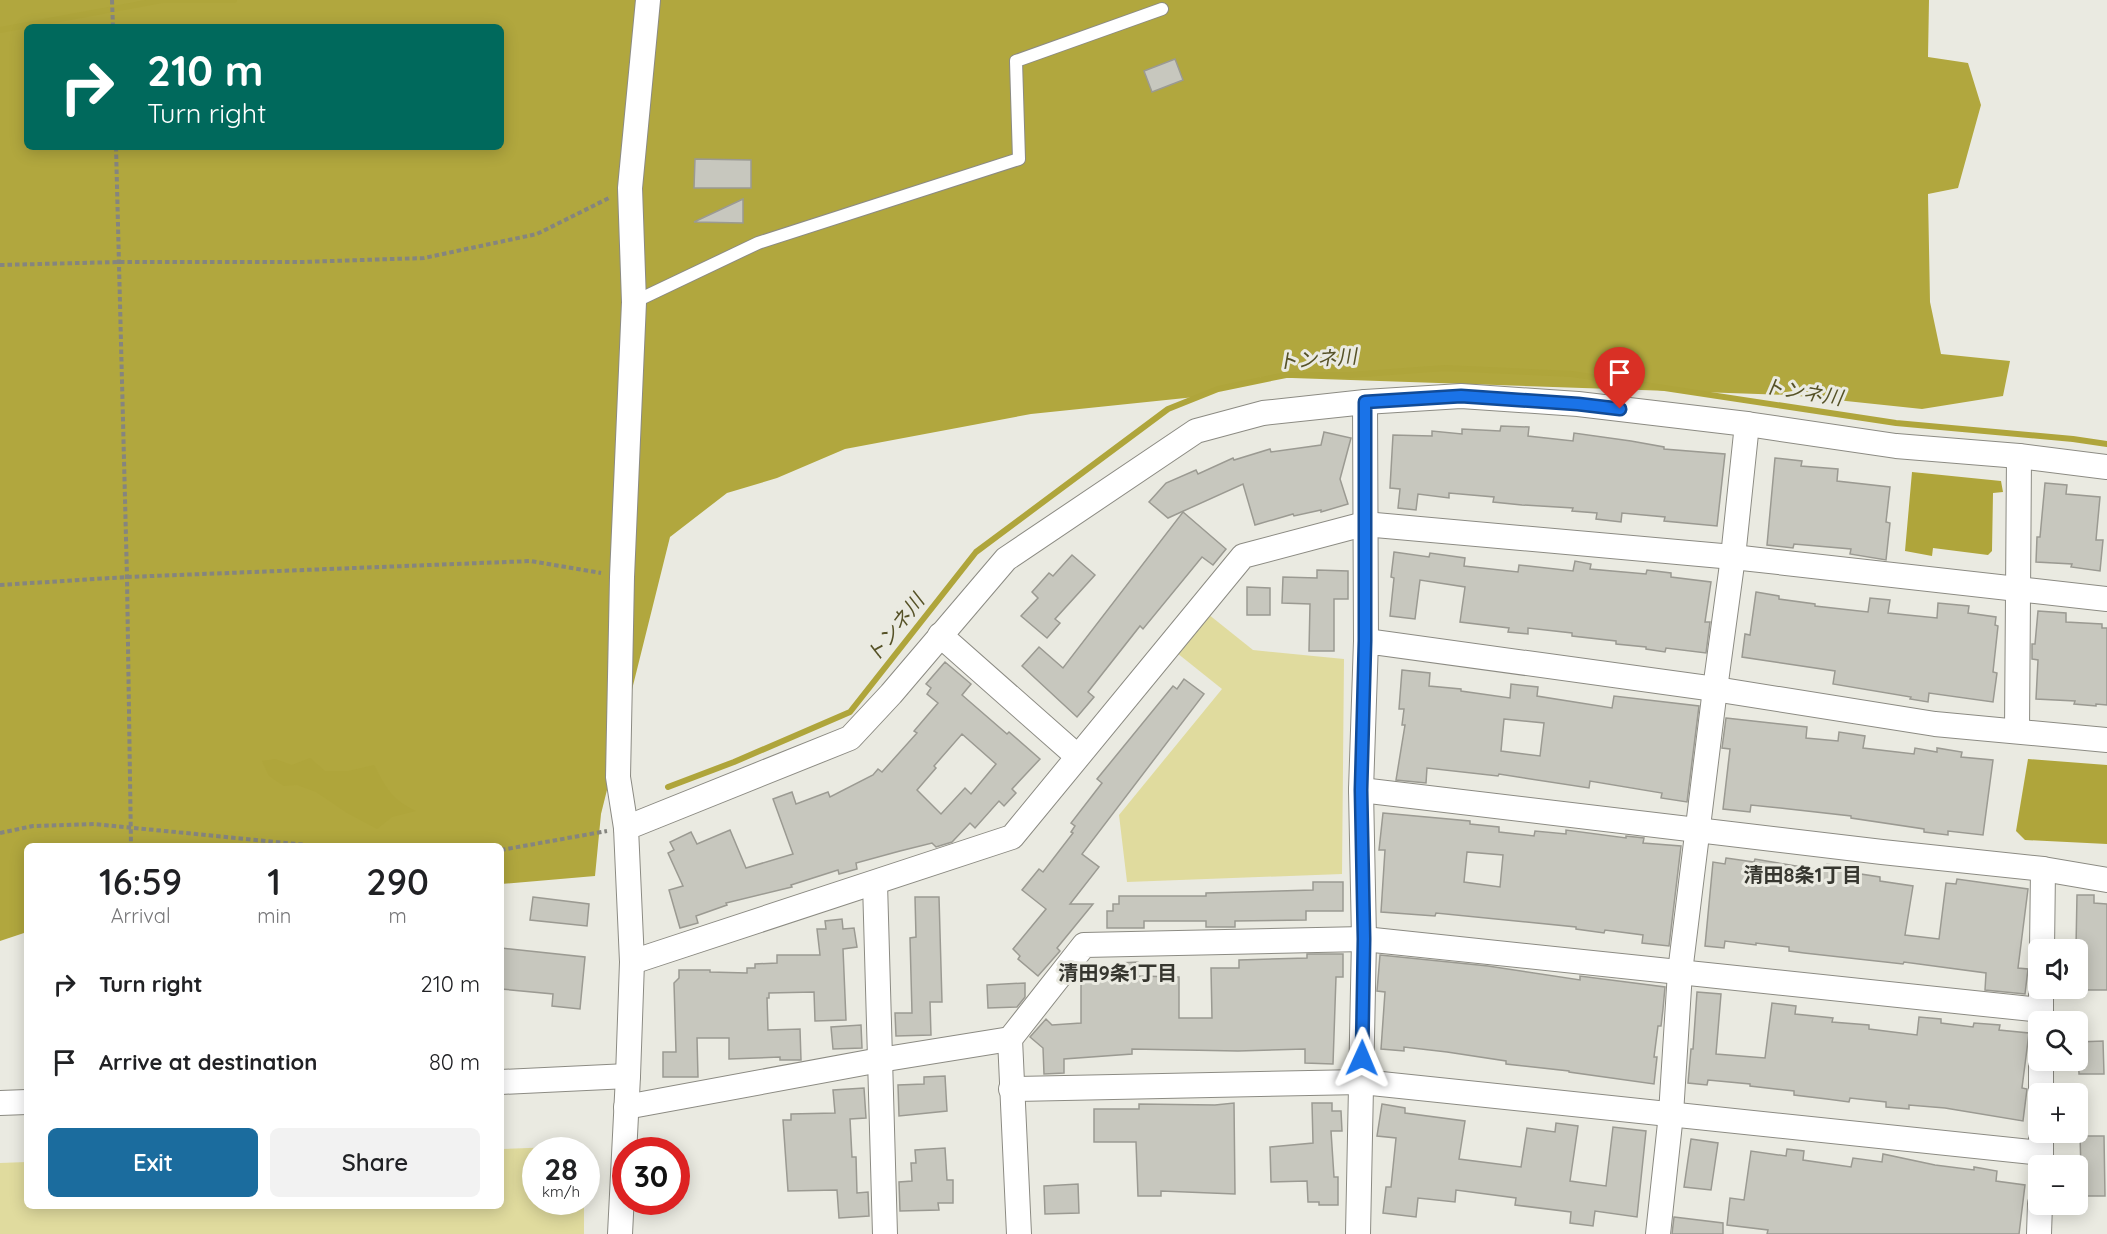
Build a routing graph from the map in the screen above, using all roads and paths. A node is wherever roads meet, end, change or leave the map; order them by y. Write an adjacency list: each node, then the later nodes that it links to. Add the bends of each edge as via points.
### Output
1 (112, 0): 4 (path)
2 (648, 0): 6 (street)
3 (1162, 9): 9 (lane, via 1016,61 1019,159 758,243)
4 (113, 24)
5 (116, 150): 7 (path)
6 (630, 188): 7 (path, via 537,234 424,258); 9 (street)
7 (119, 262): 8 (path); 17 (path)
8 (0, 265)
9 (634, 302): 16 (street)
10 (1365, 402): 11 (street, via 1461,396 1578,404); 14 (street); 21 (street, via 1263,413 1197,431 1006,559)
11 (1747, 424): 12 (street, via 1896,446); 15 (street)
12 (2019, 456): 13 (street); 19 (street)
13 (2107, 467)
14 (1364, 524): 15 (street); 22 (street); 26 (street, via 1243,556)
15 (1733, 557): 19 (street); 23 (street)
16 (622, 577): 17 (path, via 531,561); 29 (street, via 618,777)
17 (127, 578): 18 (path); 28 (path)
18 (0, 585)
19 (2019, 589): 20 (street); 24 (street)
20 (2107, 599)
21 (940, 635): 26 (street); 29 (street, via 850,738)
22 (1365, 641): 23 (street); 27 (street)
23 (1715, 688): 24 (street, via 1935,724); 30 (street)
24 (2018, 730): 25 (street)
25 (2107, 740)
26 (1077, 756): 37 (street, via 1011,837)
27 (1361, 790): 30 (street); 38 (street)
28 (131, 826): 31 (path, via 33,826); 32 (path); 33 (path)
29 (626, 828): 34 (path); 40 (street)
30 (1698, 831): 35 (street); 41 (street)
31 (0, 833)
32 (131, 843)
33 (289, 843)
34 (504, 849)
35 (2043, 869): 36 (street); 39 (street)
36 (2107, 880)
37 (875, 883): 40 (street); 44 (street)
38 (1364, 939): 41 (street); 43 (street, via 1084,945); 47 (street)
39 (2042, 939)
40 (632, 962): 45 (street)
41 (1680, 972): 42 (street); 52 (street)
42 (2041, 1007)
43 (1010, 1039): 44 (street); 48 (street)
44 (880, 1060): 51 (street); 56 (street)
45 (628, 1076): 46 (street); 51 (street)
46 (504, 1082)
47 (1362, 1082): 48 (street); 52 (street); 58 (street)
48 (1011, 1089): 57 (street)
49 (24, 1102): 50 (street)
50 (0, 1103)
51 (626, 1107): 55 (street)
52 (1671, 1114): 53 (street); 59 (street)
53 (2041, 1150)
54 (2040, 1215): 60 (street)
55 (620, 1234)
56 (885, 1234)
57 (1019, 1234)
58 (1358, 1234)
59 (1658, 1234)
60 (2039, 1234)

